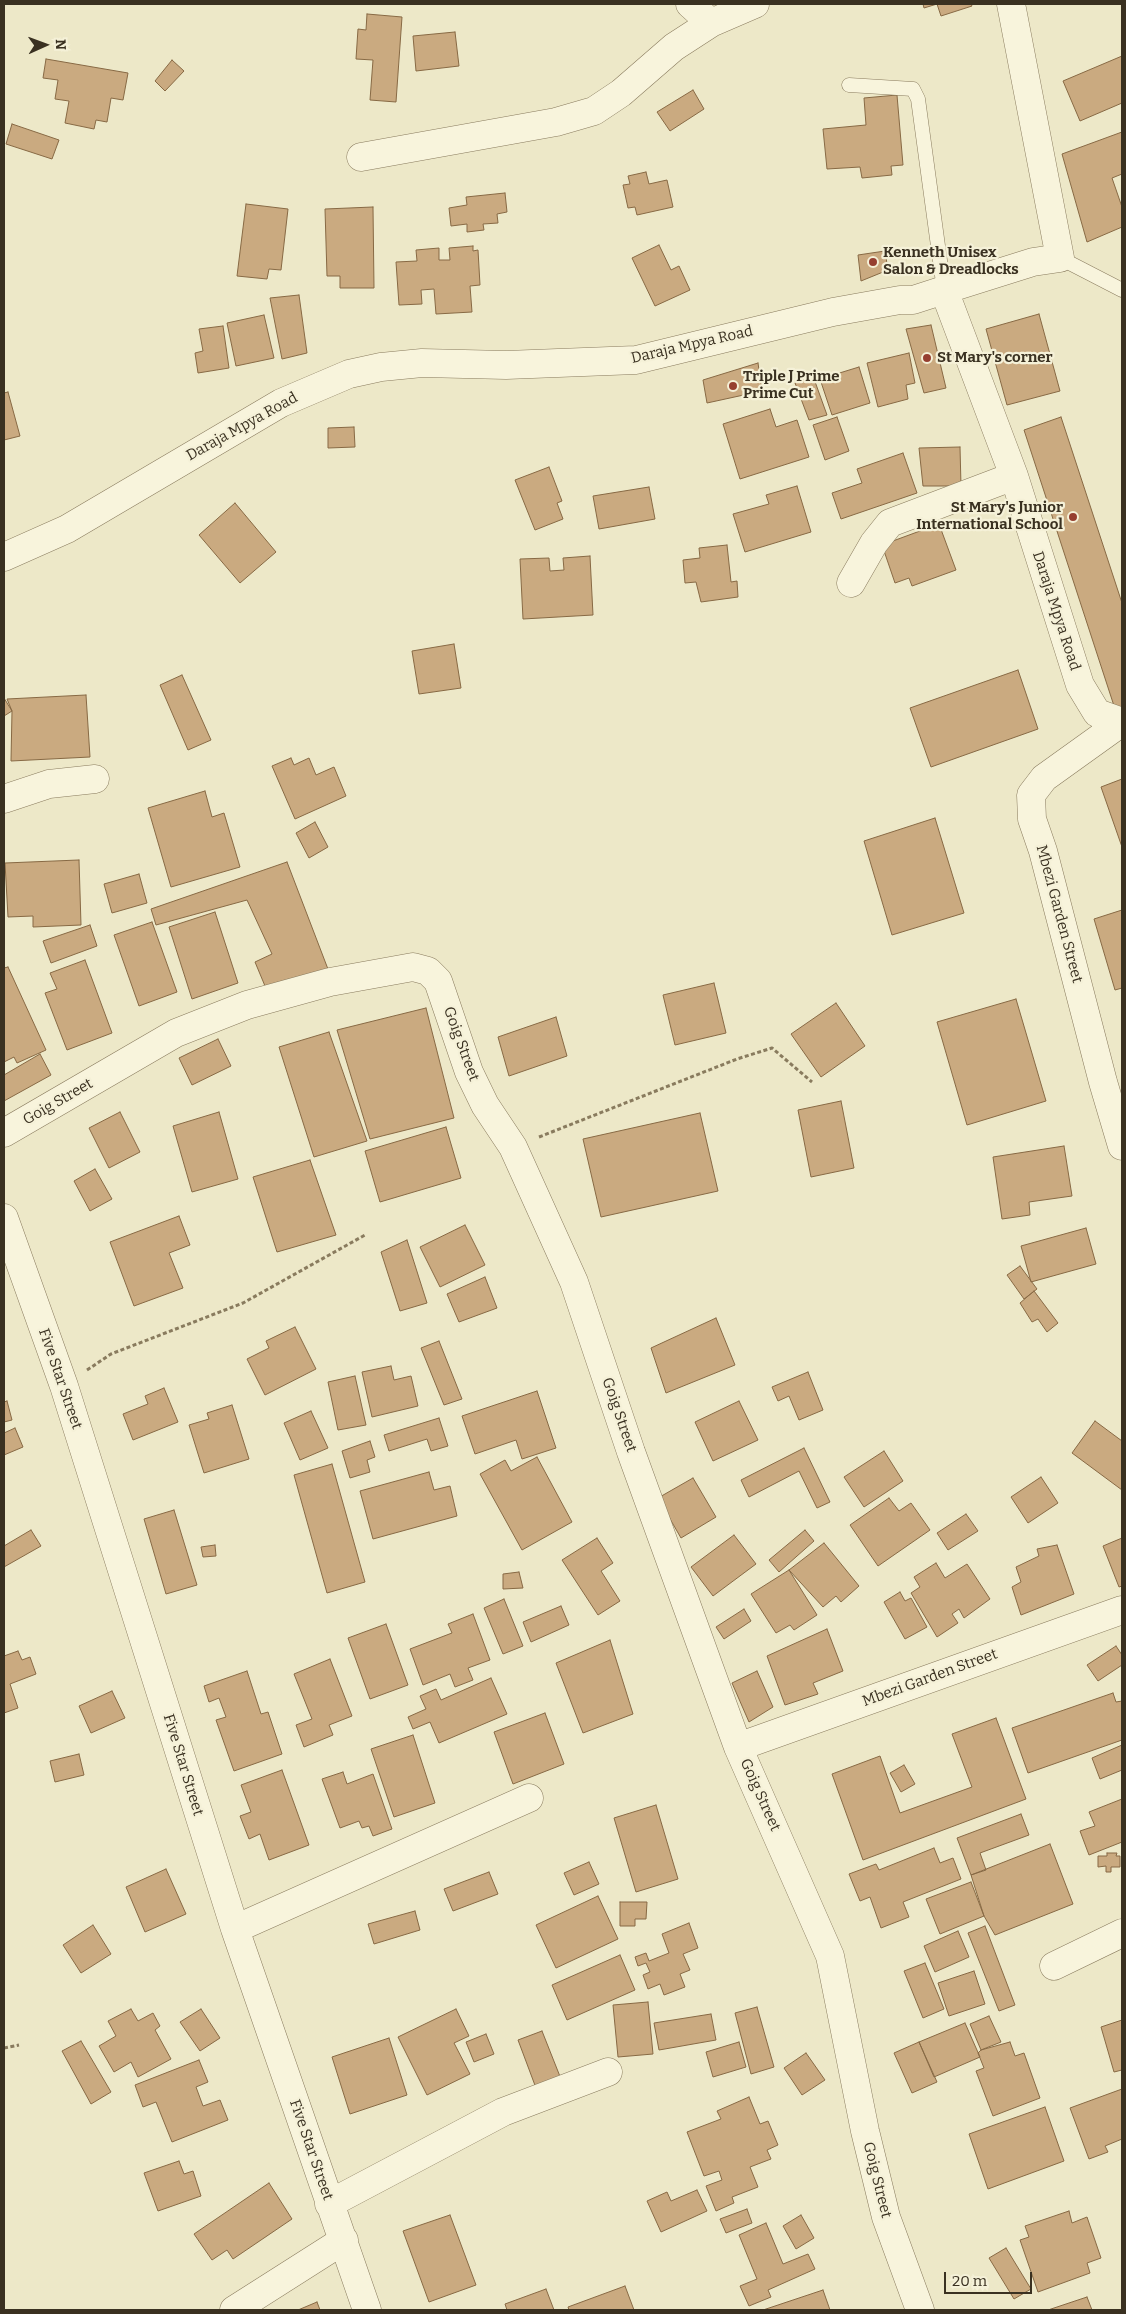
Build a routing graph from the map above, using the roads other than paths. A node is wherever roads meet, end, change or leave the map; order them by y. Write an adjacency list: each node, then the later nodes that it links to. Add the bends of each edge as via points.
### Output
1 (690, 4): 4 (street)
2 (755, 4): 4 (street)
3 (1010, 4): 7 (street)
4 (711, 22): 6 (street, via 674,47 621,94 594,111 556,122)
5 (849, 85): 8 (lane, via 913,88 918,99)
6 (361, 157)
7 (1060, 258): 8 (street, via 1033,262); 9 (lane)
8 (944, 290): 10 (street, Daraja Mpya Road); 11 (street, Daraja Mpya Road, via 913,300 833,312 636,360 506,365 422,363 349,374 281,403 67,528)
9 (1122, 290)
10 (1014, 476): 12 (street, via 890,523 874,543); 13 (street, Daraja Mpya Road, via 1080,685 1097,713)
11 (4, 557)
12 (851, 583)
13 (1122, 722): 17 (street, Mbezi Garden Street, via 1044,778 1031,795 1032,819)
14 (95, 779): 15 (street, via 49,784)
15 (4, 799)
16 (4, 1133): 20 (street, Goig Street, via 176,1033 247,1005 330,982 413,967 428,971 438,981 469,1072 485,1105 513,1147 574,1282 631,1452)
17 (1122, 1146)
18 (4, 1218): 22 (street, Five Star Street, via 64,1386)
19 (1122, 1610): 20 (street, Mbezi Garden Street)
20 (738, 1746): 30 (street, Goig Street, via 830,1956 886,2217)
21 (529, 1798): 22 (street)
22 (235, 1929): 26 (street, Five Star Street)
23 (1122, 1933): 24 (street)
24 (1054, 1966)
25 (608, 2072): 26 (street, via 503,2112)
26 (329, 2204): 27 (street, Five Star Street)
27 (344, 2240): 28 (street); 29 (street, Five Star Street)
28 (234, 2310)
29 (367, 2310)
30 (920, 2310)

